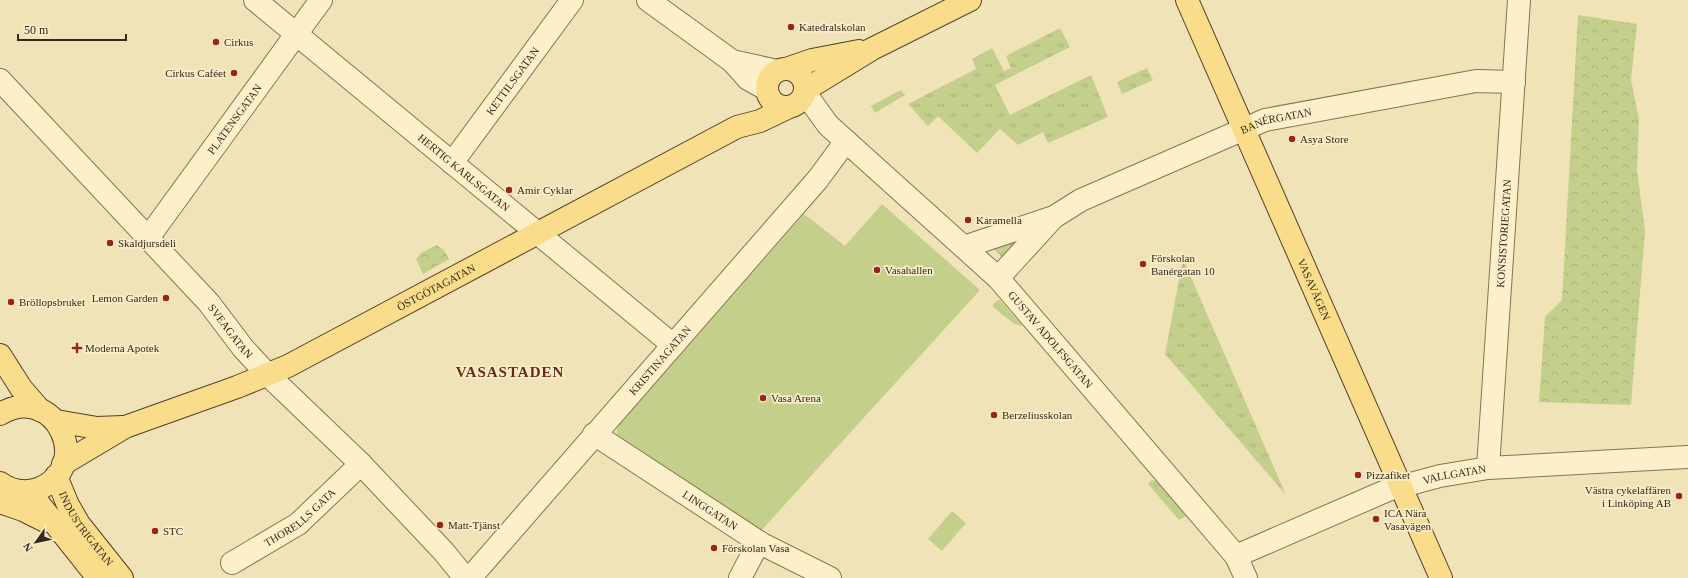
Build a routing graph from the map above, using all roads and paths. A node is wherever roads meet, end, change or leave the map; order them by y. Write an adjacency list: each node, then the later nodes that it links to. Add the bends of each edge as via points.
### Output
1 (255, 0): 8 (street, HERTIG KARLSGATAN)
2 (321, 0): 8 (street, PLATENSGATAN)
3 (572, 0): 17 (street, KETTILSGATAN)
4 (648, 0): 11 (street, via 732,61)
5 (970, 0): 9 (main road, ÖSTGÖTAGATAN)
6 (1187, 0): 15 (main road, VASAVÄGEN)
7 (1519, 0): 12 (street, KONSISTORIEGATAN)
8 (296, 34): 17 (street, HERTIG KARLSGATAN); 20 (street, PLATENSGATAN)
9 (872, 49): 11 (main road, ÖSTGÖTAGATAN, via 812,60); 13 (main road, ÖSTGÖTAGATAN)
10 (0, 80): 20 (street, SVEAGATAN)
11 (774, 80): 13 (main road, via 774,103); 13 (main road, via 800,75 805,85); 14 (main road, ÖSTGÖTAGATAN, via 749,115)
12 (1514, 82): 15 (street, BANÉRGATAN, via 1476,81 1265,120); 32 (street, KONSISTORIEGATAN)
13 (798, 99): 14 (main road, ÖSTGÖTAGATAN, via 760,121); 16 (street, GUSTAV ADOLFSGATAN)
14 (737, 127): 19 (main road, ÖSTGÖTAGATAN)
15 (1243, 129): 18 (street, BANÉRGATAN, via 1081,200); 34 (main road, VASAVÄGEN)
16 (846, 141): 21 (street, GUSTAV ADOLFSGATAN); 23 (street, KRISTINAGATAN, via 818,179)
17 (452, 162): 19 (street, HERTIG KARLSGATAN)
18 (1054, 217): 21 (street, BANÉRGATAN); 22 (street, BANÉRGATAN)
19 (537, 233): 23 (street, HERTIG KARLSGATAN); 25 (main road, ÖSTGÖTAGATAN, via 335,341)
20 (148, 238): 25 (street, SVEAGATAN, via 209,303 243,348)
21 (964, 247): 22 (street, GUSTAV ADOLFSGATAN)
22 (998, 278): 39 (street, GUSTAV ADOLFSGATAN)
23 (673, 345): 29 (street, KRISTINAGATAN)
24 (0, 355): 27 (main road, via 22,388)
25 (267, 374): 28 (main road, ÖSTGÖTAGATAN); 31 (street, SVEAGATAN)
26 (0, 414): 27 (main road, ÖSTGÖTAGATAN, via 18,407 29,407)
27 (48, 415): 28 (main road, ÖSTGÖTAGATAN, via 96,428); 33 (main road, via 64,437 66,455)
28 (125, 427): 33 (main road, ÖSTGÖTAGATAN)
29 (594, 434): 38 (street, LINGGATAN); 44 (street, KRISTINAGATAN)
30 (1688, 457): 32 (street, VALLGATAN)
31 (361, 464): 40 (street, THORELLS GATA, via 298,524); 43 (street, SVEAGATAN, via 444,552)
32 (1488, 468): 34 (street, VALLGATAN)
33 (60, 470): 35 (main road, ÖSTGÖTAGATAN, via 40,488); 42 (main road, INDUSTRIGATAN, via 68,505 79,524)
34 (1400, 486): 39 (street, VALLGATAN); 48 (main road, VASAVÄGEN)
35 (10, 487): 37 (main road, INDUSTRIGATAN, via 40,505)
36 (0, 502): 37 (main road, via 23,510)
37 (62, 531): 41 (main road, INDUSTRIGATAN)
38 (759, 542): 45 (street); 46 (street, LINGGATAN)
39 (1236, 556): 47 (street, GUSTAV ADOLFSGATAN)
40 (232, 563)
41 (98, 578)
42 (122, 578)
43 (465, 578)
44 (470, 578)
45 (740, 578)
46 (830, 578)
47 (1246, 578)
48 (1441, 578)

